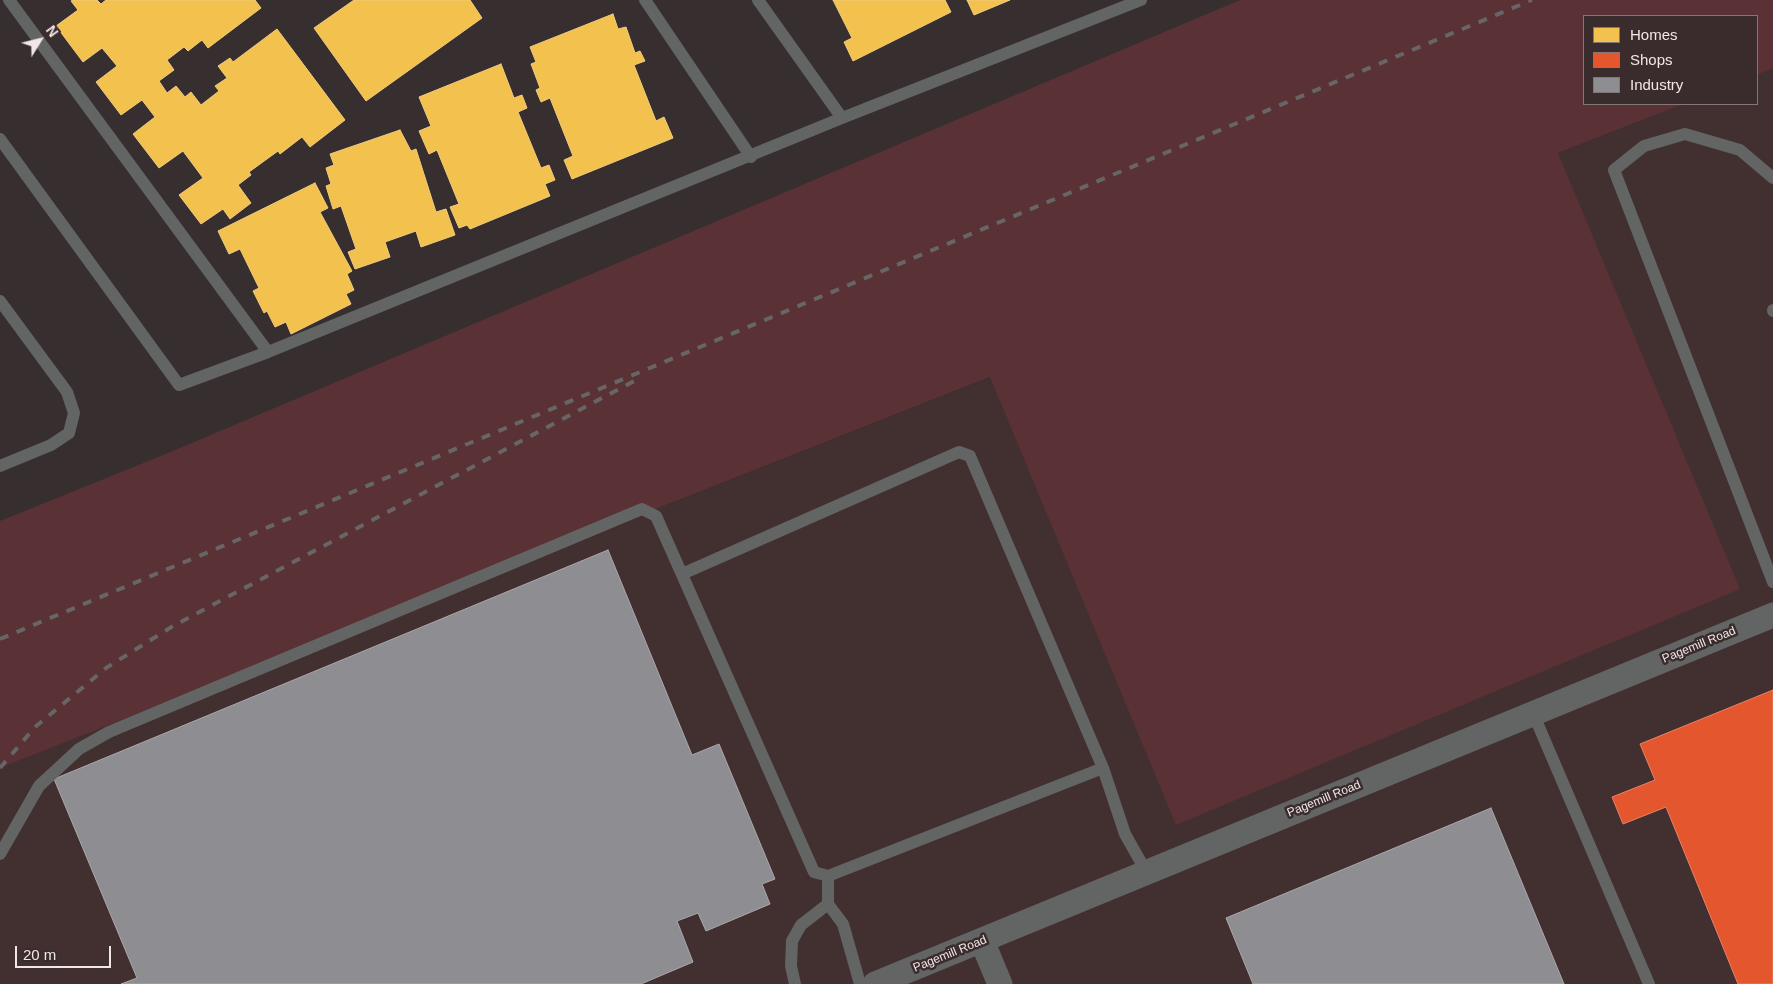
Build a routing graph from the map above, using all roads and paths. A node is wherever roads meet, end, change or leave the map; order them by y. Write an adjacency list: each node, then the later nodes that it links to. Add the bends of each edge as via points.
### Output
1 (9, 0): 10 (lane)
2 (645, 0): 7 (lane)
3 (758, 0): 5 (lane)
4 (1141, 0): 5 (lane)
5 (842, 118): 7 (lane)
6 (0, 139): 10 (lane, via 179,385)
7 (751, 157): 10 (lane)
8 (1773, 178): 13 (lane, via 1740,150 1684,134 1644,146 1614,170)
9 (0, 301): 11 (lane, via 67,392 74,413 69,433 51,445)
10 (268, 352)
11 (0, 466)
12 (682, 574): 16 (lane, via 959,452 970,456); 17 (lane, via 656,516 642,509 109,732 80,749 39,786); 19 (lane, via 814,872)
13 (1773, 582)
14 (1773, 615): 15 (street, Pagemill Road)
15 (1533, 713): 18 (street, Pagemill Road); 25 (lane)
16 (1103, 768): 18 (lane, via 1125,834); 19 (lane)
17 (0, 854)
18 (1147, 872): 21 (street, Pagemill Road)
19 (828, 876): 20 (lane)
20 (828, 904): 22 (lane); 23 (lane, via 801,925 792,941 791,966)
21 (982, 941): 22 (street, Pagemill Road); 24 (street)
22 (876, 983)
23 (795, 984)
24 (1000, 984)
25 (1649, 984)

